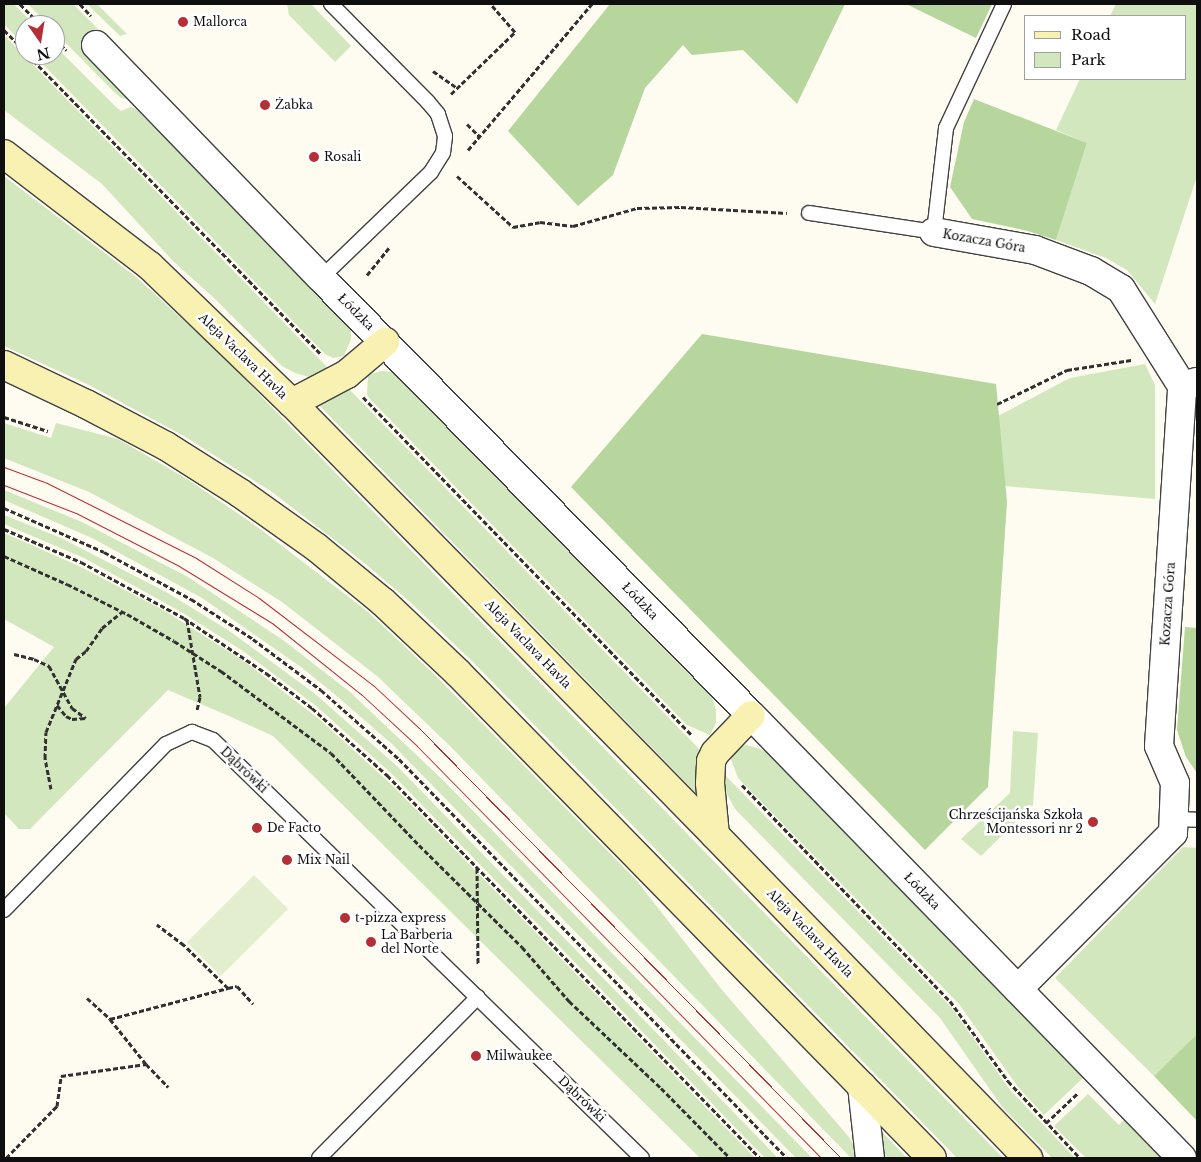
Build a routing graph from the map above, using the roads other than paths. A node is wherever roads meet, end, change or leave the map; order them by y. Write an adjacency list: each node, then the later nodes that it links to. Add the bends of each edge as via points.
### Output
1 (331, 4): 7 (lane, via 428,102 441,122 445,136 443,153 431,172)
2 (1004, 4): 6 (lane, Kozacza Góra, via 946,128)
3 (96, 44): 7 (street, Łódzka)
4 (4, 154): 11 (main road, Aleja Vaclava Havla, via 150,266)
5 (809, 214): 6 (lane, Kozacza Góra)
6 (934, 232): 10 (street, Kozacza Góra, via 1035,250 1091,271 1121,289 1161,353)
7 (321, 278): 8 (street, Łódzka)
8 (385, 342): 11 (main road, via 347,374); 12 (street, Łódzka)
9 (4, 366): 18 (main road, via 86,404 240,493 383,602 458,673)
10 (1190, 384): 13 (street, Kozacza Góra, via 1159,746)
11 (292, 403): 14 (main road, Aleja Vaclava Havla)
12 (751, 715): 14 (main road, via 711,761); 16 (street, Łódzka)
13 (1186, 819): 16 (street, Kozacza Góra)
14 (715, 835): 23 (main road, Aleja Vaclava Havla)
15 (5, 906): 17 (lane, Dąbrówki, via 166,744 192,732 213,740)
16 (1018, 989): 24 (street, Łódzka)
17 (478, 997): 19 (lane); 20 (lane, Dąbrówki)
18 (862, 1086): 21 (street); 22 (main road)
19 (319, 1158)
20 (642, 1158)
21 (870, 1158)
22 (932, 1158)
23 (1028, 1158)
24 (1182, 1158)

